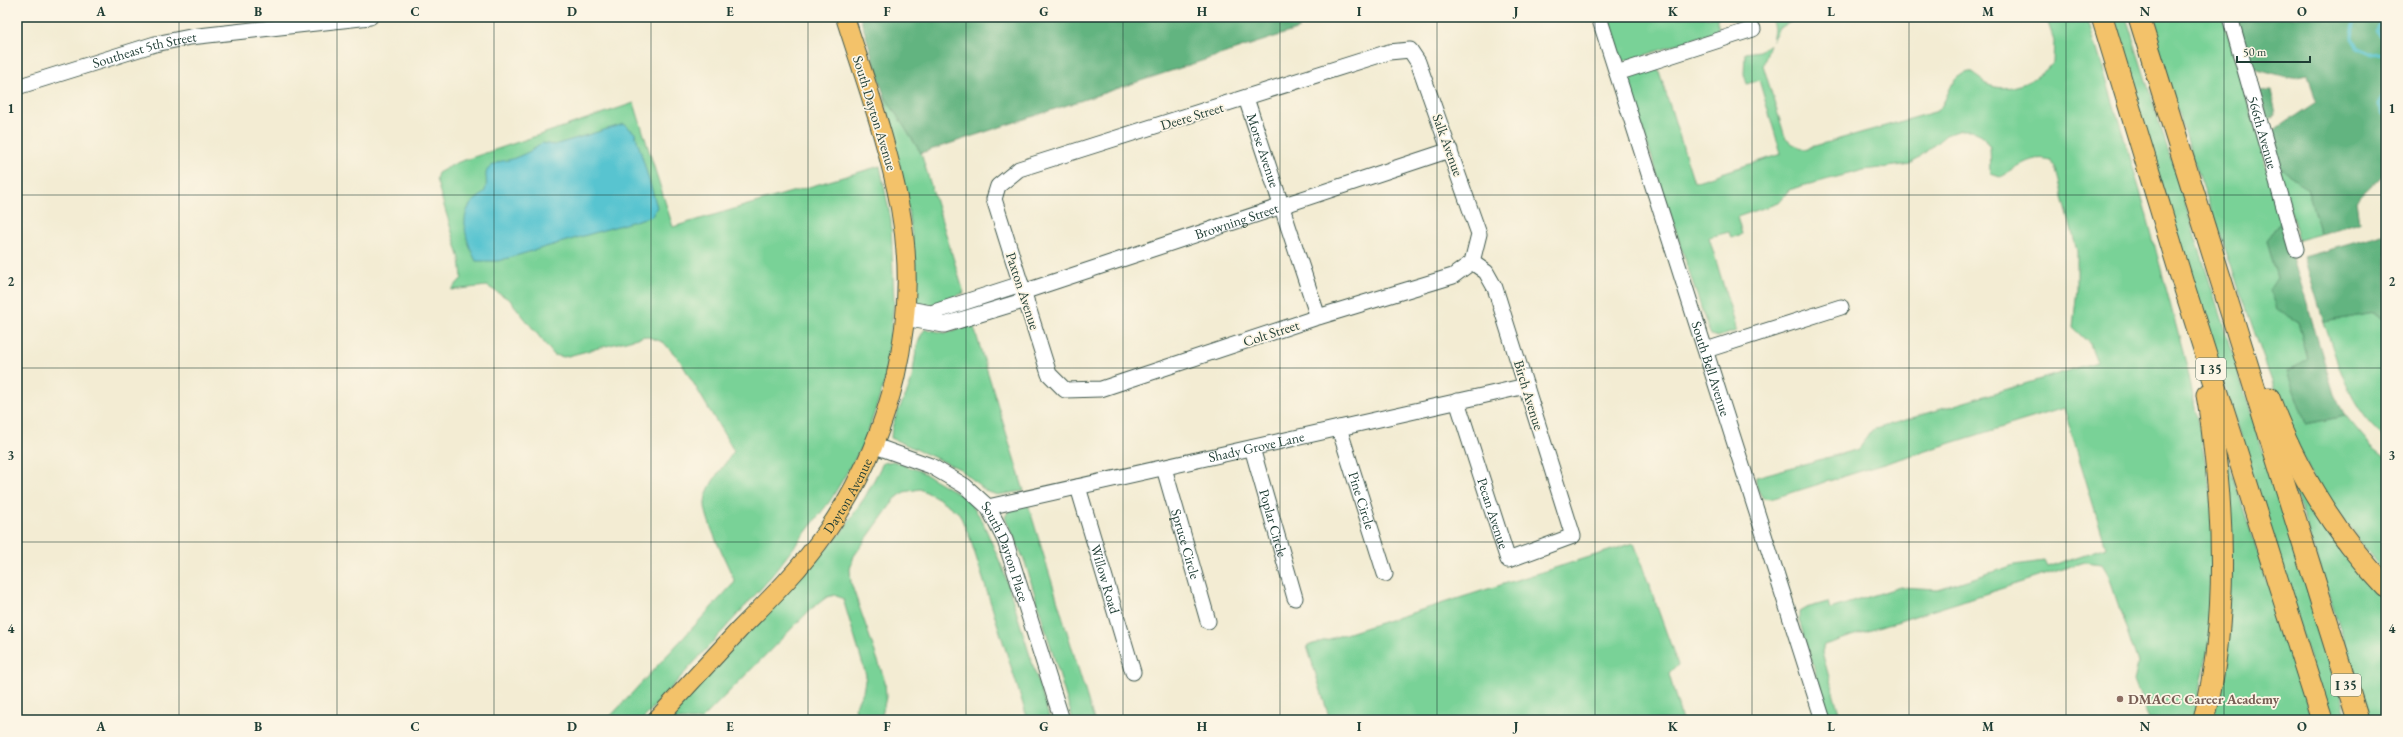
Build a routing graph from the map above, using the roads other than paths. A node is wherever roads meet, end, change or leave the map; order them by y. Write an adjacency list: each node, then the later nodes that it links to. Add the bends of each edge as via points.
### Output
1 (370, 17): 10 (street, Southeast 5th Street, via 190,37 148,46)
2 (845, 17): 16 (main road, South Dayton Avenue, via 893,173)
3 (1599, 17): 9 (street, South Bell Avenue)
4 (2102, 17): 19 (highway, I 35)
5 (2139, 17): 14 (highway, I 35)
6 (2230, 17): 17 (street, 566th Avenue)
7 (1753, 29): 9 (street)
8 (1389, 52): 11 (street, Deere Street); 12 (street, Salk Avenue, via 1410,50 1418,62)
9 (1617, 73): 24 (street, South Bell Avenue)
10 (17, 87)
11 (1246, 98): 13 (street, Deere Street, via 1019,169); 15 (street, Morse Avenue)
12 (1450, 150): 15 (street, Browning Street); 18 (street, Salk Avenue, via 1479,234)
13 (998, 186): 20 (street, Paxton Avenue, via 994,199)
14 (2195, 194): 36 (highway, via 2271,402 2292,452 2326,512 2365,565); 45 (highway, I 35)
15 (1282, 206): 20 (street, Browning Street); 23 (street, Morse Avenue)
16 (901, 210): 22 (main road, Dayton Avenue, via 905,248)
17 (2296, 249)
18 (1472, 262): 23 (street, Colt Street, via 1453,276); 25 (street, Birch Avenue, via 1486,272 1495,288)
19 (2183, 283): 43 (highway, via 2212,417 2222,528 2222,597 2218,642 2211,693); 44 (highway, I 35)
20 (1023, 292): 22 (street, Browning Street, via 931,313); 26 (street, Paxton Avenue, via 1050,374)
21 (1841, 307): 24 (street)
22 (904, 313): 29 (main road, Dayton Avenue, via 896,374 888,410)
23 (1318, 317): 26 (street, Colt Street, via 1101,389)
24 (1706, 350): 42 (street, South Bell Avenue)
25 (1526, 386): 27 (street, Shady Grove Lane); 34 (street, Birch Avenue)
26 (1065, 390)
27 (1457, 401): 28 (street, Shady Grove Lane); 34 (street, Pecan Avenue, via 1508,560)
28 (1339, 428): 30 (street, Shady Grove Lane); 35 (street, Pine Circle)
29 (875, 446): 33 (street, South Dayton Place, via 931,466 965,486); 40 (main road, Dayton Avenue, via 860,479 822,537 790,578)
30 (1252, 448): 31 (street, Shady Grove Lane); 37 (street, Poplar Circle)
31 (1164, 468): 32 (street, Shady Grove Lane); 38 (street, Spruce Circle)
32 (1078, 487): 33 (street, Shady Grove Lane); 39 (street, Willow Road)
33 (988, 507): 41 (street, South Dayton Place, via 1005,540)
34 (1573, 536)
35 (1385, 574)
36 (2386, 587)
37 (1295, 598)
38 (1208, 621)
39 (1133, 672)
40 (656, 720)
41 (1062, 720)
42 (1823, 720)
43 (2204, 720)
44 (2322, 720)
45 (2358, 720)

